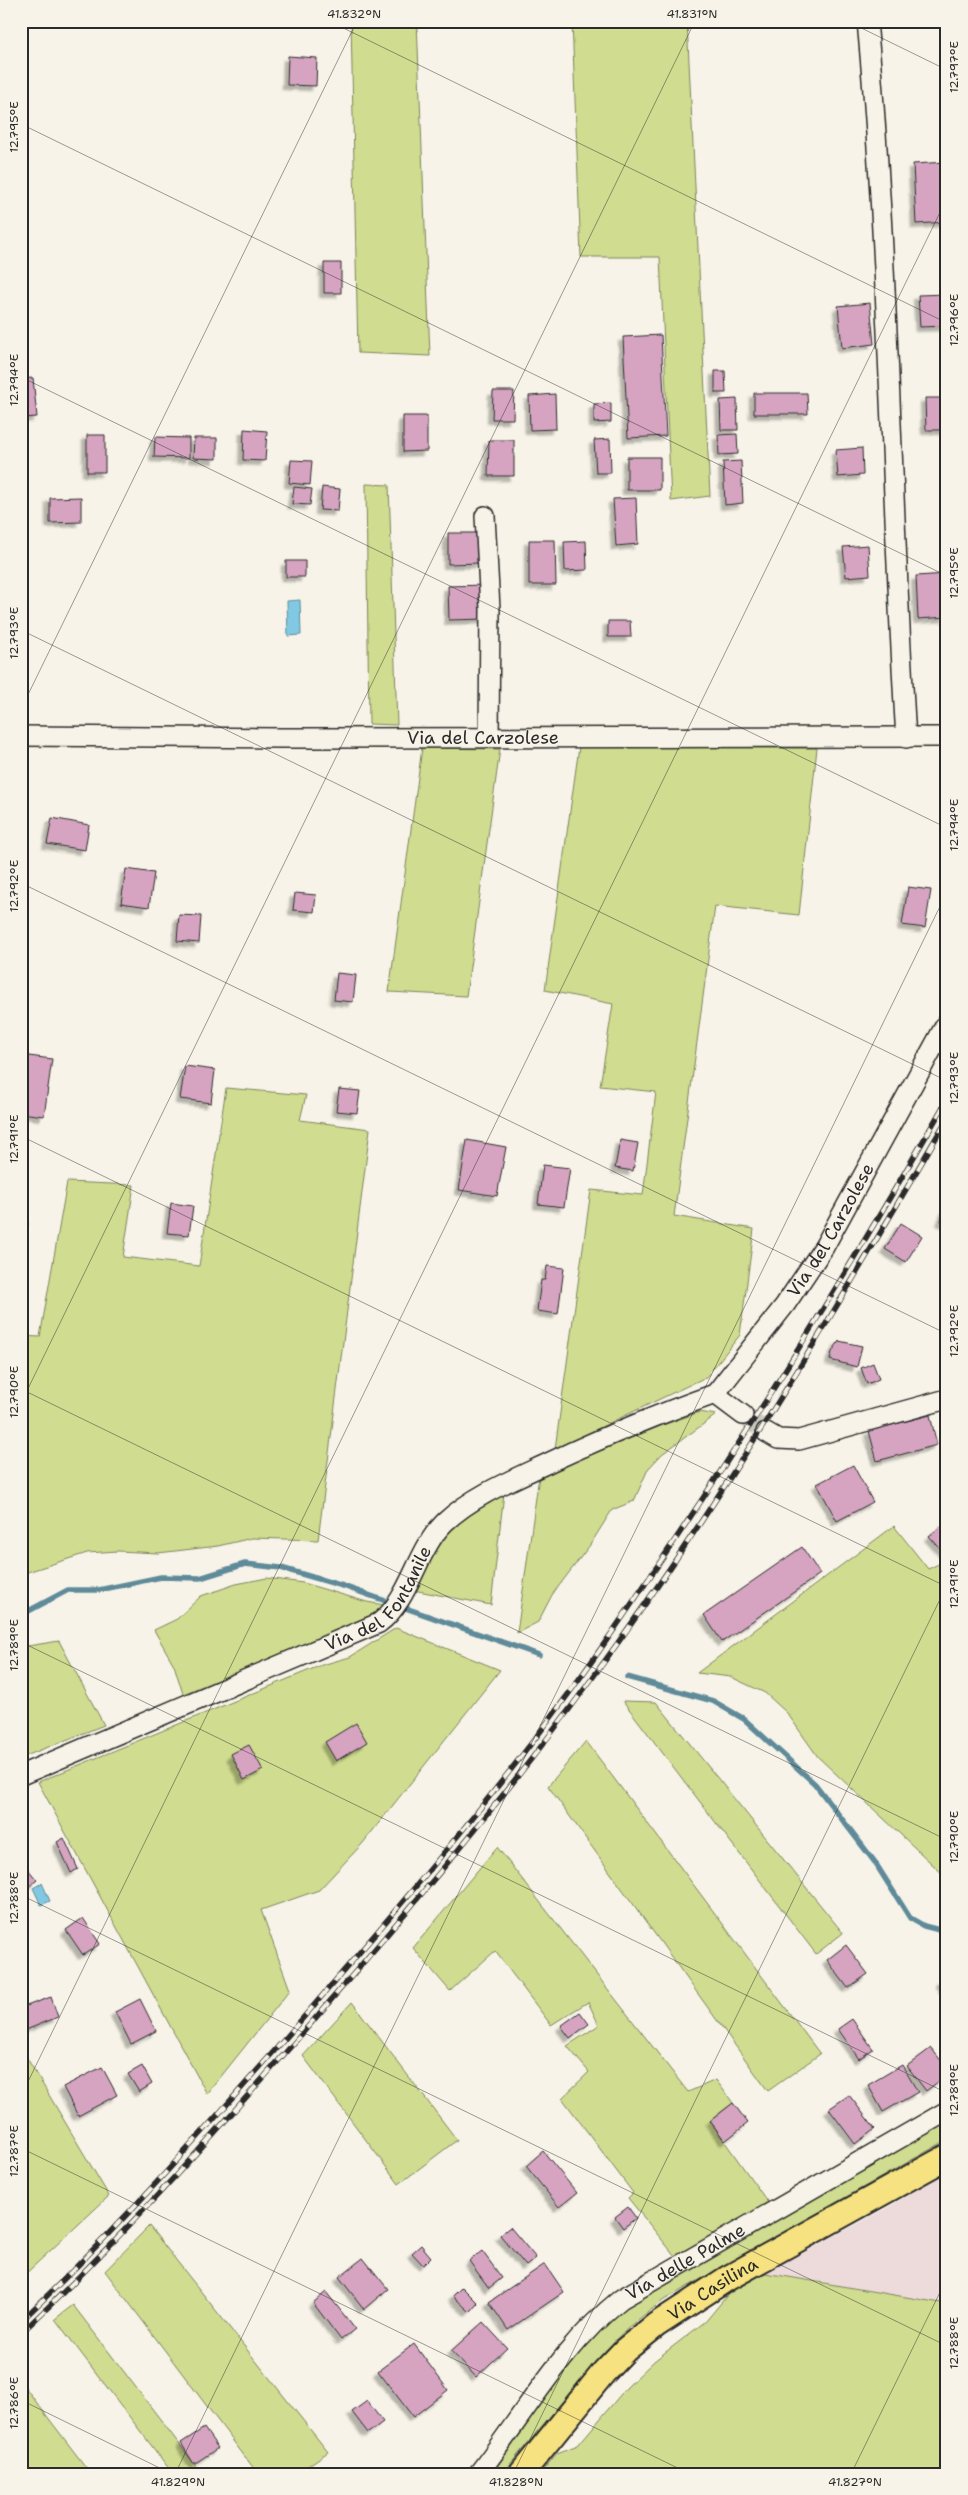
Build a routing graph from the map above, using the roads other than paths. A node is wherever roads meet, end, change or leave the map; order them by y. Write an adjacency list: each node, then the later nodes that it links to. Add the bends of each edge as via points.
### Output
1 (867, 21): 6 (street, via 883,250)
2 (485, 516): 5 (street, via 490,609)
3 (21, 736): 5 (street, Via del Carzolese)
4 (947, 737): 6 (street, Via del Carzolese)
5 (489, 738): 6 (street, Via del Carzolese)
6 (906, 738)
7 (947, 1022): 8 (street, Via del Carzolese, via 819,1255 785,1305)
8 (715, 1394): 10 (street); 12 (street, Via del Fontanile, via 671,1409 576,1450 466,1505 431,1538 404,1590 384,1619)
9 (947, 1399): 11 (street, via 798,1440 778,1439)
10 (743, 1415)
11 (766, 1432)
12 (21, 1774)
13 (947, 2111): 15 (street, Via delle Palme, via 621,2300 563,2359)
14 (947, 2158): 16 (main road, Via Casilina, via 728,2278 661,2322 612,2363)
15 (478, 2474)
16 (520, 2474)

